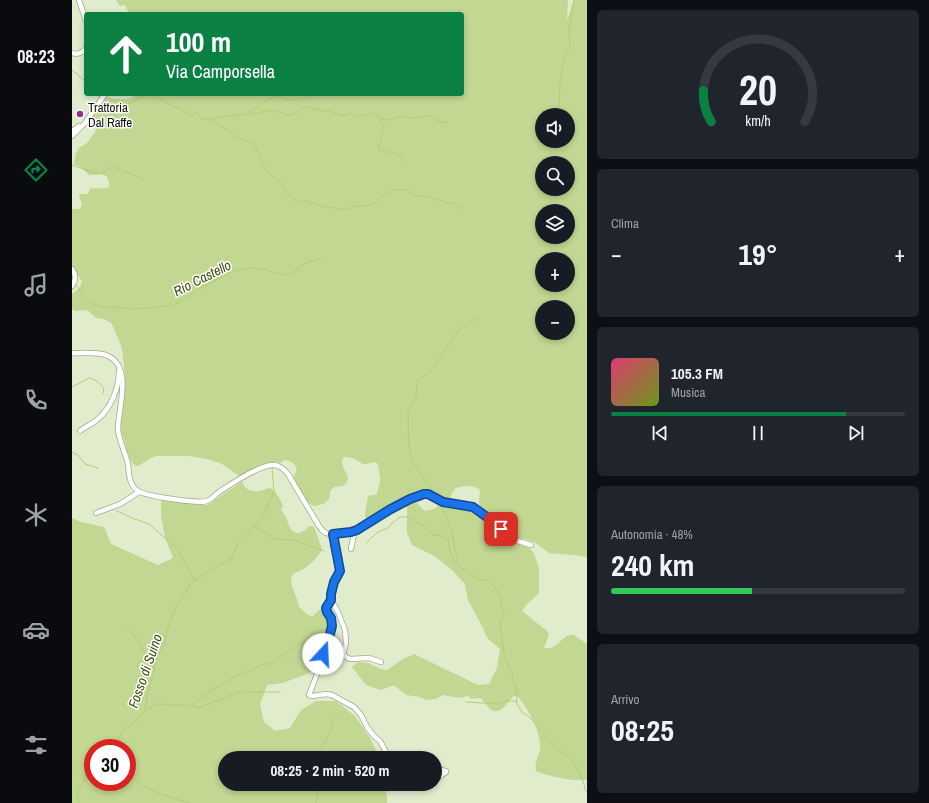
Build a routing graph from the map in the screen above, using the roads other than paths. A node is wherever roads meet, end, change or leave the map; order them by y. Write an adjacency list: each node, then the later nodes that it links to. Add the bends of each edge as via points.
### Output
1 (79, 0): 2 (street)
2 (84, 15)
3 (84, 51): 4 (street)
4 (72, 53)
5 (104, 96): 6 (street)
6 (83, 125): 7 (street); 8 (street)
7 (72, 131)
8 (72, 136)
9 (72, 269): 10 (street, via 76,280)
10 (73, 284)
11 (72, 353): 12 (street, via 108,355)
12 (120, 367): 13 (street, via 114,397 105,412); 14 (street, via 122,401 118,430 131,482)
13 (80, 432)
14 (139, 492): 15 (street, via 120,504); 17 (street, via 202,502 258,470 272,465 277,466 288,474 322,530 327,534)
15 (96, 513)
16 (354, 531): 17 (street); 18 (street, via 410,499 428,494 443,502 473,507 508,536); 19 (street)
17 (333, 534): 20 (street, via 340,571 334,582)
18 (531, 545)
19 (351, 549)
20 (331, 600): 21 (street, via 345,630 344,656 350,659 369,658); 22 (street, via 326,609 331,618 331,630 309,695 332,695 354,707)
21 (381, 662)
22 (385, 751)

